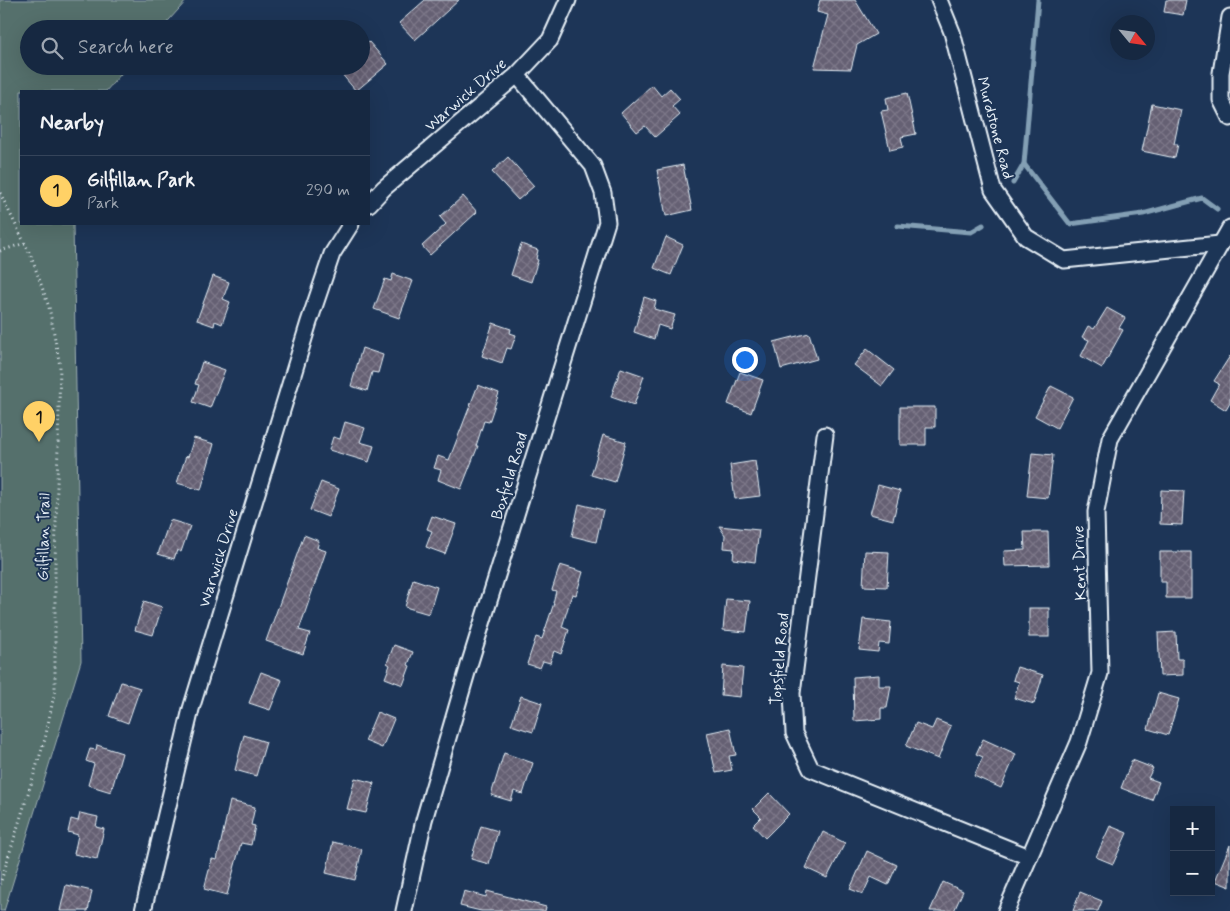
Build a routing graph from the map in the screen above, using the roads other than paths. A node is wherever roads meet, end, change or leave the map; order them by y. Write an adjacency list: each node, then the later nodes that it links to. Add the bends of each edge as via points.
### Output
1 (568, 0): 4 (street, Warwick Drive, via 550,40)
2 (939, 0): 9 (street, Murdstone Road, via 952,32 993,190 1026,237 1064,260)
3 (1230, 17): 5 (street, via 1221,73 1221,100)
4 (517, 75): 6 (street, Warwick Drive); 13 (street, Boxfield Road, via 593,166 603,193 608,222 470,662 424,820)
5 (1230, 118)
6 (370, 203)
7 (350, 225): 12 (street, Warwick Drive, via 332,254 191,709)
8 (1230, 228): 9 (street, Kent Drive)
9 (1220, 244): 11 (street, Kent Drive, via 1110,439 1096,512 1100,674 1079,742)
10 (825, 435): 11 (street, Topsfield Road, via 792,693 794,733 811,769)
11 (1029, 857): 14 (street, Kent Drive)
12 (143, 911)
13 (404, 911)
14 (1006, 911)

